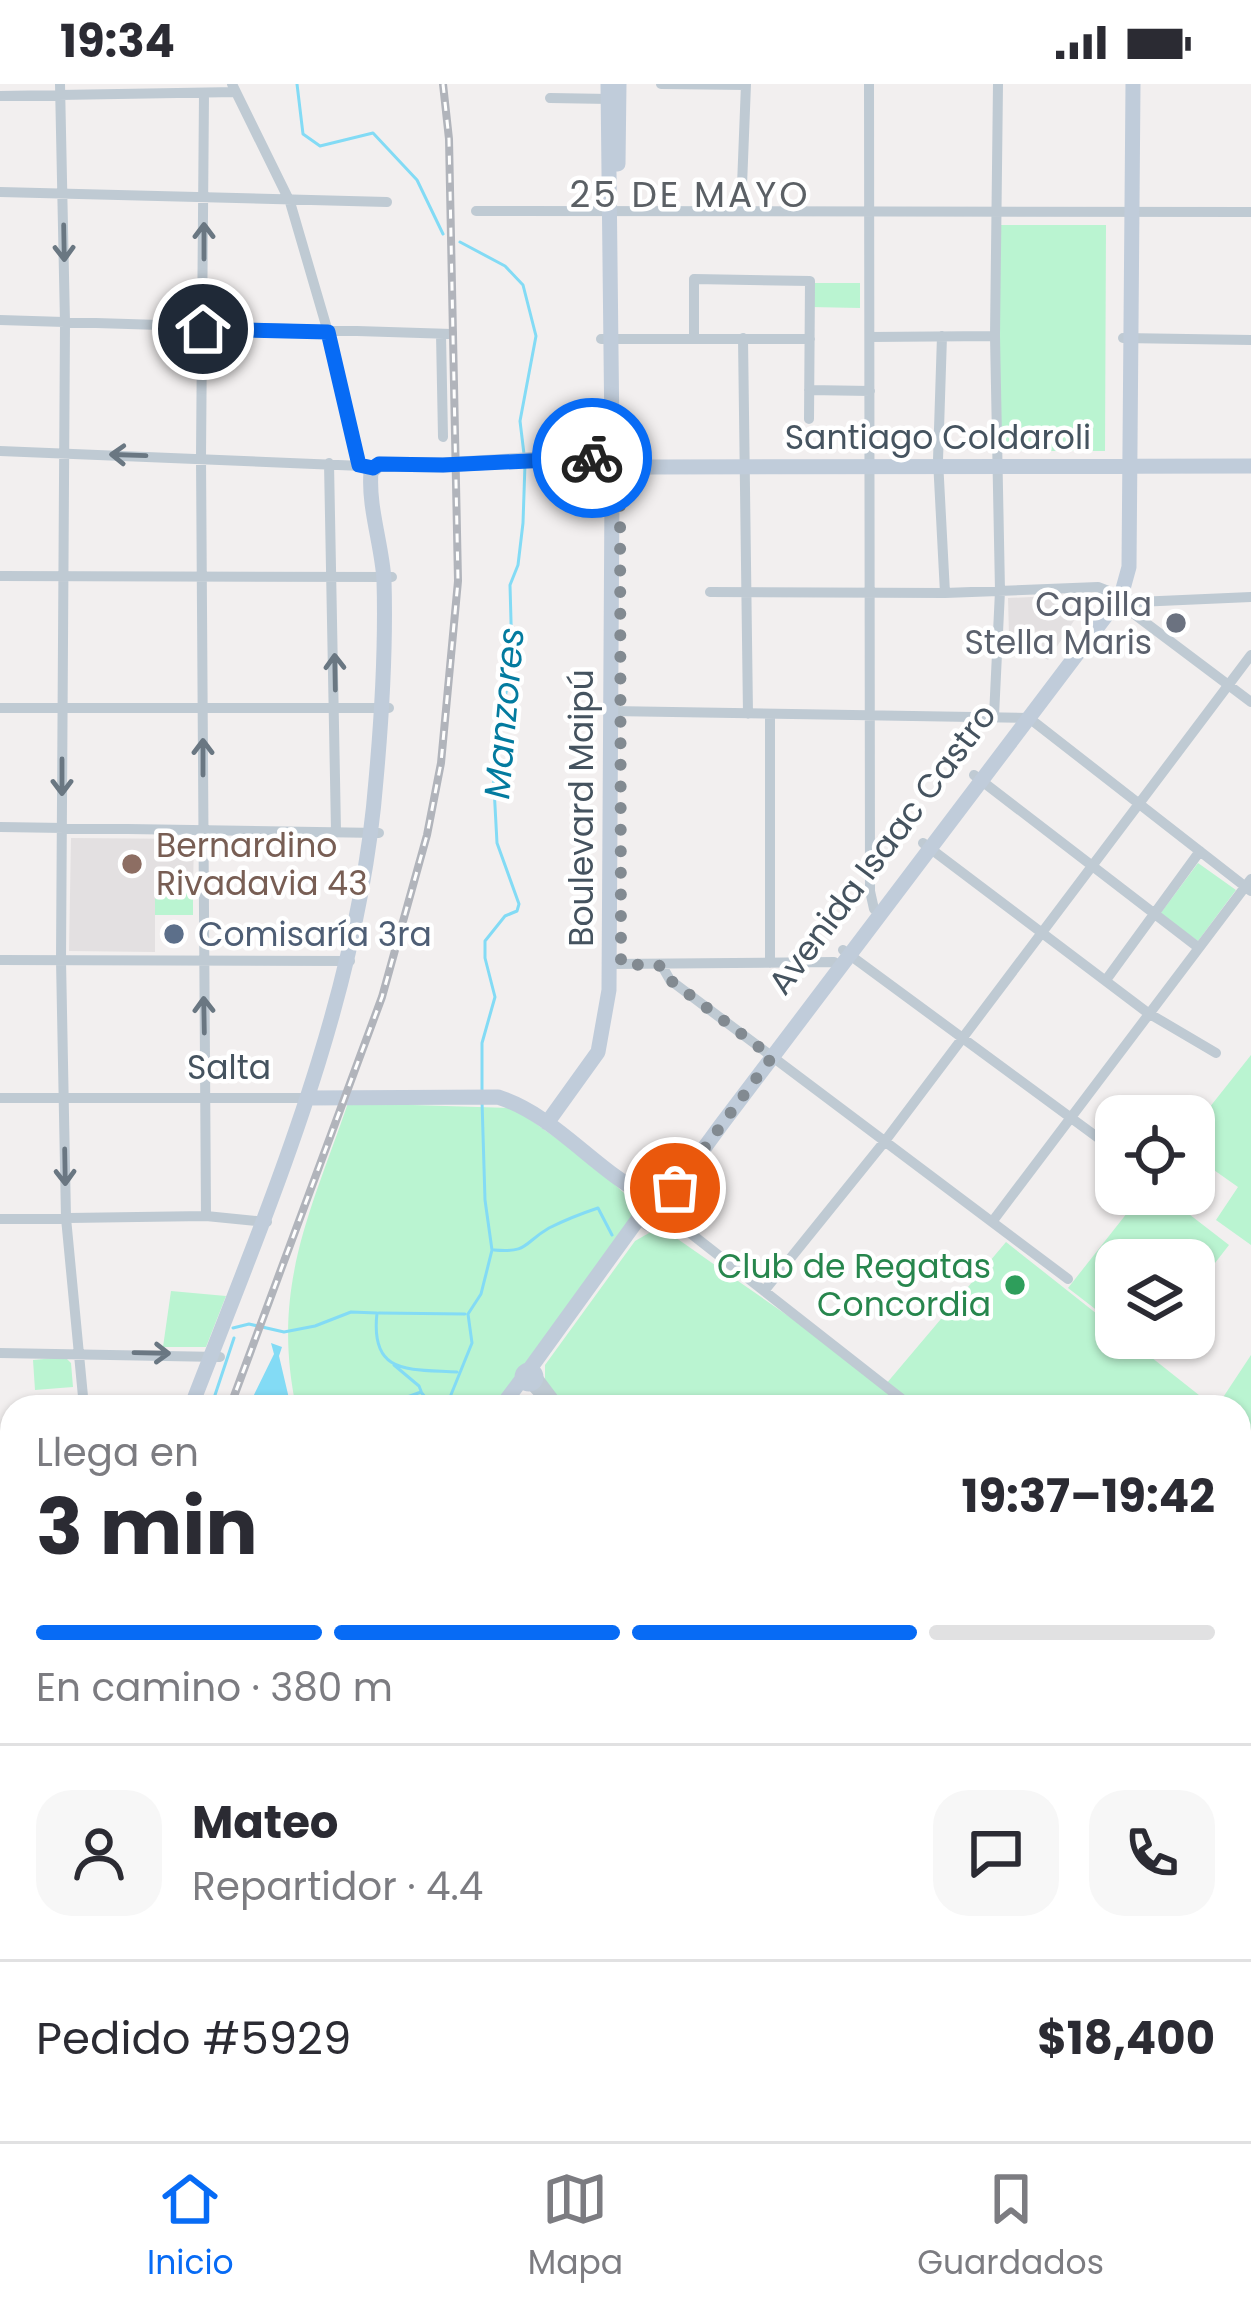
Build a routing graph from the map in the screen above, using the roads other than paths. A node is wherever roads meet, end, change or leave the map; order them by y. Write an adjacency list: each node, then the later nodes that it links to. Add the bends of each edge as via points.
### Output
1 (661, 84): 2 (street)
2 (746, 84): 20 (street)
3 (869, 84): 21 (street)
4 (998, 84): 22 (street)
5 (1124, 84): 18 (main road)
6 (1133, 84): 18 (main road)
7 (234, 88): 10 (street); 16 (street)
8 (60, 90): 10 (street); 11 (street); 14 (street)
9 (613, 91): 12 (street); 23 (main road, Boulevard Maipú)
10 (204, 94): 15 (street)
11 (0, 96)
12 (550, 98)
13 (0, 192): 14 (street)
14 (63, 193): 15 (street); 26 (street, one-way to 26)
15 (204, 198): 16 (street); 27 (street, one-way to 15)
16 (290, 202): 17 (street); 28 (street)
17 (387, 202)
18 (1128, 209): 22 (street); 24 (street); 34 (main road)
19 (476, 211): 23 (street)
20 (741, 211): 21 (street); 23 (street)
21 (869, 211): 22 (street); 31 (street)
22 (996, 211): 30 (street)
23 (613, 212): 35 (main road, Boulevard Maipú)
24 (1251, 212)
25 (0, 320): 26 (street)
26 (65, 323): 27 (street); 43 (street)
27 (203, 329): 28 (street); 44 (street)
28 (328, 332): 41 (street, via 447,334); 53 (street)
29 (943, 336): 30 (street); 31 (street); 52 (street)
30 (995, 336): 47 (street)
31 (870, 337): 39 (street)
32 (694, 338): 33 (street); 35 (street); 36 (street, via 694,279 810,281)
33 (743, 338): 36 (street); 50 (street)
34 (1126, 338): 37 (street); 48 (main road)
35 (611, 339): 46 (main road, Boulevard Maipú)
36 (810, 339): 38 (street)
37 (1251, 340)
38 (809, 390): 39 (street); 40 (street)
39 (869, 391): 51 (street)
40 (809, 419)
41 (443, 437)
42 (0, 451): 43 (street, Santiago Coldaroli)
43 (64, 453): 44 (street, Santiago Coldaroli, one-way to 43); 55 (street)
44 (201, 457): 45 (street, Santiago Coldaroli); 56 (street)
45 (328, 463): 53 (street, Santiago Coldaroli); 57 (street)
46 (616, 463): 50 (main road, Santiago Coldaroli); 53 (main road, Santiago Coldaroli, via 458,475); 74 (main road, Boulevard Maipú)
47 (998, 463): 48 (main road, Santiago Coldaroli); 52 (main road, Santiago Coldaroli); 59 (street)
48 (1125, 463): 49 (main road, Santiago Coldaroli); 64 (main road)
49 (1251, 463)
50 (744, 464): 51 (main road, Santiago Coldaroli); 61 (street)
51 (870, 464): 52 (main road, Santiago Coldaroli); 62 (street)
52 (940, 466): 63 (street)
53 (370, 468): 58 (main road)
54 (0, 576): 55 (street)
55 (64, 576): 56 (street); 72 (street)
56 (203, 576): 57 (street); 73 (street)
57 (333, 576): 58 (street); 70 (street, one-way to 57)
58 (387, 577): 71 (main road)
59 (1000, 591): 63 (street); 64 (street, via 1098,587); 78 (street)
60 (710, 592): 61 (street)
61 (746, 592): 62 (street); 75 (street)
62 (870, 593): 63 (street); 77 (street)
63 (945, 593)
64 (1116, 594): 65 (street, via 1137,602); 67 (street); 79 (main road, Avenida Isaac Castro)
65 (1251, 597)
66 (1251, 655): 67 (street)
67 (1229, 685): 68 (street); 81 (street)
68 (1251, 702)
69 (0, 708): 72 (street)
70 (336, 708): 71 (street); 73 (street); 85 (street)
71 (385, 708): 86 (main road)
72 (62, 709): 73 (street); 83 (street, one-way to 83)
73 (203, 709): 84 (street, one-way to 73)
74 (616, 711): 75 (street); 101 (main road, Boulevard Maipú)
75 (748, 714): 76 (street)
76 (770, 715): 77 (street); 100 (street)
77 (871, 716): 78 (street); 91 (street)
78 (994, 716): 79 (street)
79 (1024, 717): 80 (main road, Avenida Isaac Castro); 81 (street)
80 (979, 778): 87 (main road, Avenida Isaac Castro); 89 (street)
81 (1137, 802): 88 (street); 89 (street)
82 (0, 827): 83 (street)
83 (62, 827): 84 (street); 98 (street)
84 (203, 830): 85 (street); 95 (street)
85 (336, 831): 86 (street)
86 (375, 832): 99 (main road)
87 (927, 845): 91 (main road, Avenida Isaac Castro); 93 (street); 96 (main road, Avenida Isaac Castro)
88 (1199, 851): 90 (street); 92 (street)
89 (1091, 864): 92 (street); 93 (street)
90 (1249, 886): 94 (street)
91 (874, 909): 96 (main road, Avenida Isaac Castro)
92 (1155, 914): 94 (street); 103 (street)
93 (1041, 930): 103 (street); 105 (street)
94 (1199, 948): 104 (street)
95 (203, 958): 98 (street); 99 (street); 110 (street, one-way to 95)
96 (842, 958): 100 (street); 105 (street); 107 (main road, Avenida Isaac Castro)
97 (0, 960): 98 (street)
98 (62, 960): 109 (street)
99 (349, 961): 111 (main road)
100 (770, 963): 102 (street)
101 (616, 964): 102 (street); 113 (main road, Boulevard Maipú, via 598,1052)
102 (662, 966): 107 (street)
103 (1106, 980): 104 (street)
104 (1148, 1013): 106 (street); 112 (street)
105 (963, 1038): 112 (street); 115 (street)
106 (1216, 1053)
107 (769, 1055): 115 (street); 116 (main road, Avenida Isaac Castro); 116 (main road, Avenida Isaac Castro)
108 (0, 1097): 109 (street, Salta)
109 (65, 1097): 110 (street, Salta); 118 (street, one-way to 118)
110 (205, 1097): 111 (street, Salta); 117 (street)
111 (312, 1098): 113 (main road, Salta, via 498,1097); 120 (main road)
112 (1070, 1118): 114 (street); 121 (street)
113 (551, 1126): 116 (main road)
114 (1095, 1136)
115 (885, 1141): 121 (street); 123 (street)
116 (655, 1210): 123 (street); 127 (main road, Avenida Isaac Castro)
117 (206, 1216): 118 (street); 120 (street)
118 (66, 1218): 119 (street); 124 (street)
119 (0, 1219)
120 (266, 1221): 126 (main road)
121 (992, 1222): 122 (street)
122 (1068, 1280)
123 (764, 1291): 134 (street)
124 (79, 1352): 125 (street); 126 (street, one-way to 126); 128 (street)
125 (0, 1353)
126 (216, 1355): 129 (main road)
127 (530, 1378): 130 (main road, Avenida Isaac Castro); 131 (main road, Avenida Isaac Castro); 132 (street); 133 (street)
128 (83, 1395)
129 (200, 1395)
130 (513, 1395)
131 (518, 1395)
132 (542, 1395)
133 (548, 1395)
134 (897, 1395)

